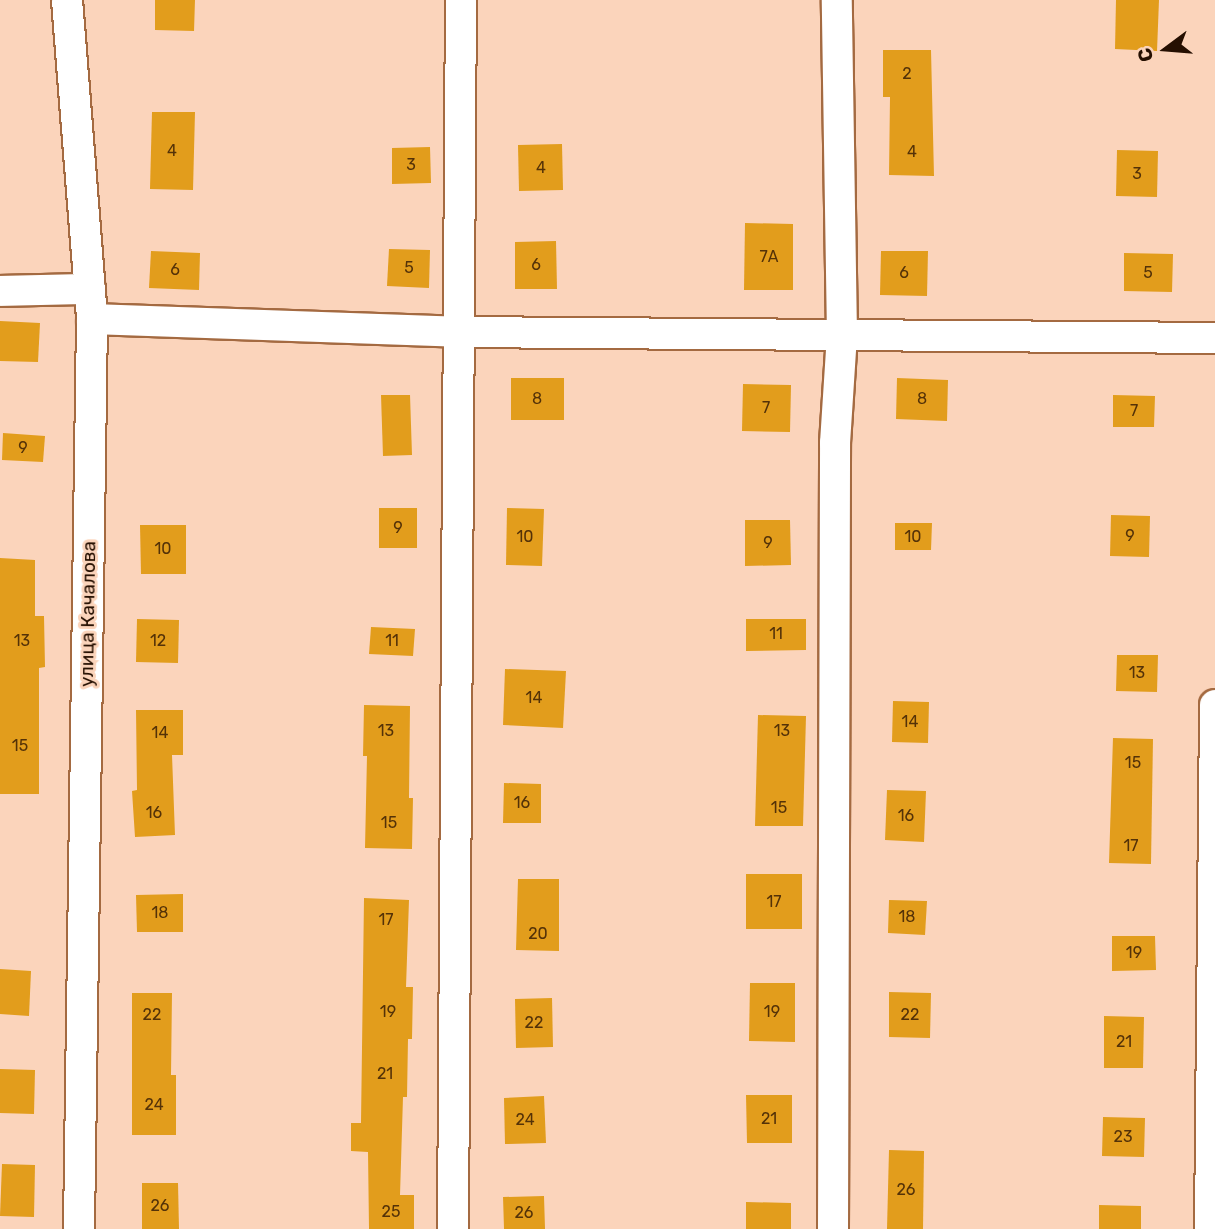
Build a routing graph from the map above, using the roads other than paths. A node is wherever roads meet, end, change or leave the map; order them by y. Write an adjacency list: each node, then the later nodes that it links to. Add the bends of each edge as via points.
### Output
1 (67, 0): 4 (street, улица Качалова)
2 (461, 0): 7 (street)
3 (837, 0): 8 (street)
4 (90, 289): 5 (street); 6 (street, улица Качалова)
5 (0, 291)
6 (92, 319): 7 (street); 11 (street, улица Качалова)
7 (457, 332): 8 (street); 12 (street)
8 (842, 335): 9 (street); 13 (street, via 835,443)
9 (1215, 338)
10 (1215, 705): 14 (street)
11 (79, 1229)
12 (453, 1229)
13 (833, 1229)
14 (1210, 1229)

